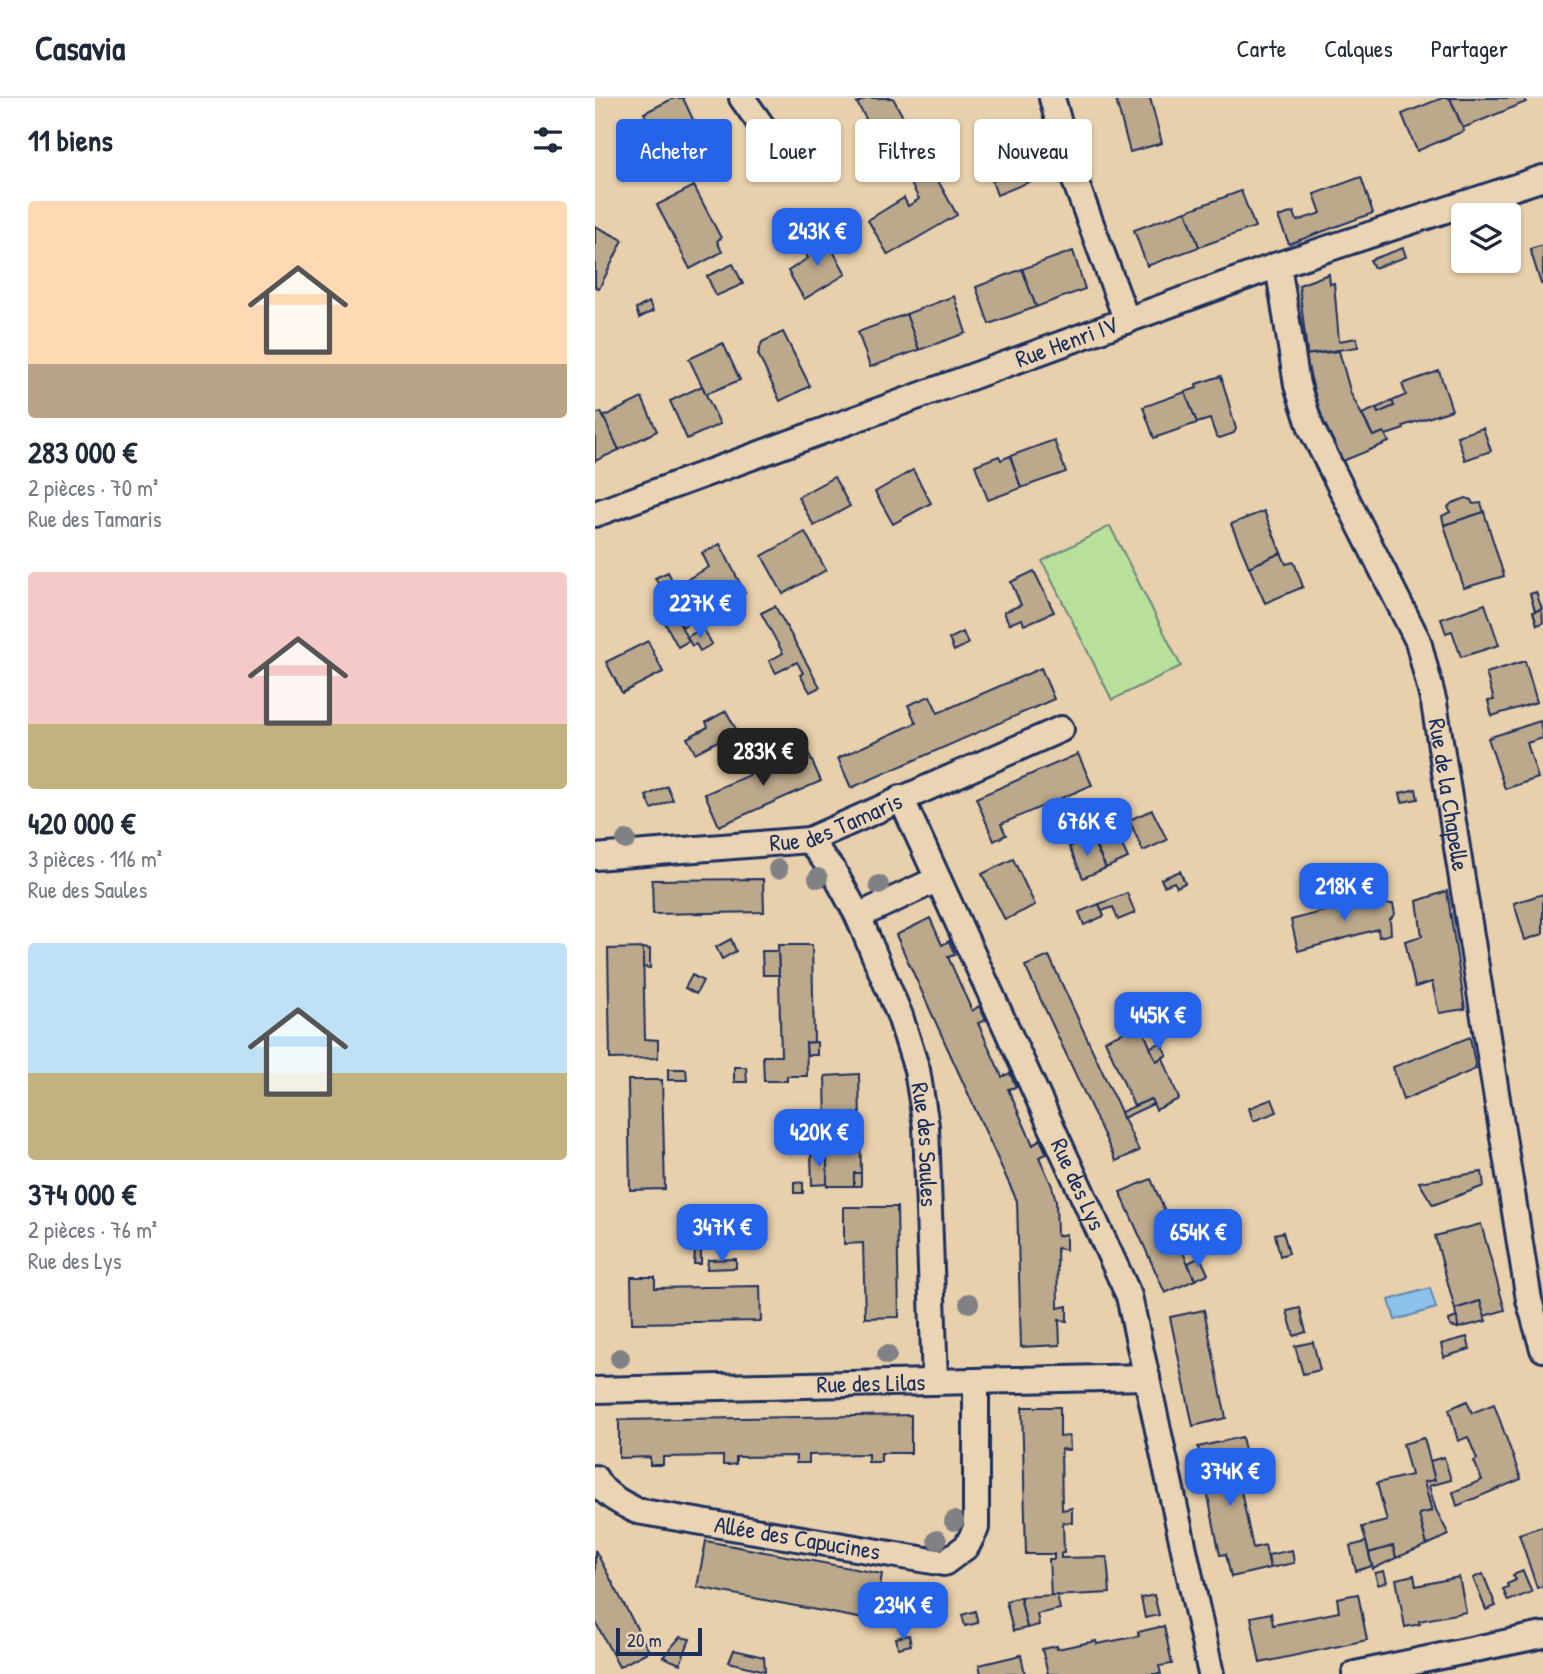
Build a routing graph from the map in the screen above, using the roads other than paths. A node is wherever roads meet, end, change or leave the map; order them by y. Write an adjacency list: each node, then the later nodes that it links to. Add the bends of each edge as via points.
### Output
1 (742, 98): 3 (street)
2 (1052, 98): 6 (street, via 1074,178)
3 (757, 119)
4 (1543, 178): 5 (street, Rue Henri IV)
5 (1278, 265): 6 (street, Rue Henri IV); 14 (street, Rue de la Chapelle, via 1297,386 1311,428 1418,641 1434,703 1529,1300)
6 (1127, 321): 7 (street, Rue Henri IV)
7 (595, 514)
8 (1061, 729): 9 (street, Rue des Tamaris)
9 (901, 798): 10 (street, Rue des Tamaris); 12 (street, Rue des Lys)
10 (809, 840): 11 (street, Rue des Tamaris); 13 (street, Rue des Saules, via 834,872)
11 (595, 857)
12 (938, 879): 13 (street); 15 (street, Rue des Lys, via 1129,1296)
13 (858, 916): 17 (street, Rue des Saules, via 917,1070 926,1126)
14 (1543, 1349)
15 (1147, 1377): 16 (street, Rue des Lilas); 21 (street, Rue des Lys)
16 (976, 1381): 17 (street, Rue des Lilas); 19 (street, Allée des Capucines, via 976,1528 967,1546 944,1563 637,1511 601,1489)
17 (935, 1382): 18 (street, Rue des Lilas)
18 (595, 1390)
19 (595, 1478)
20 (1543, 1635): 22 (street)
21 (1211, 1674)
22 (1356, 1674)

